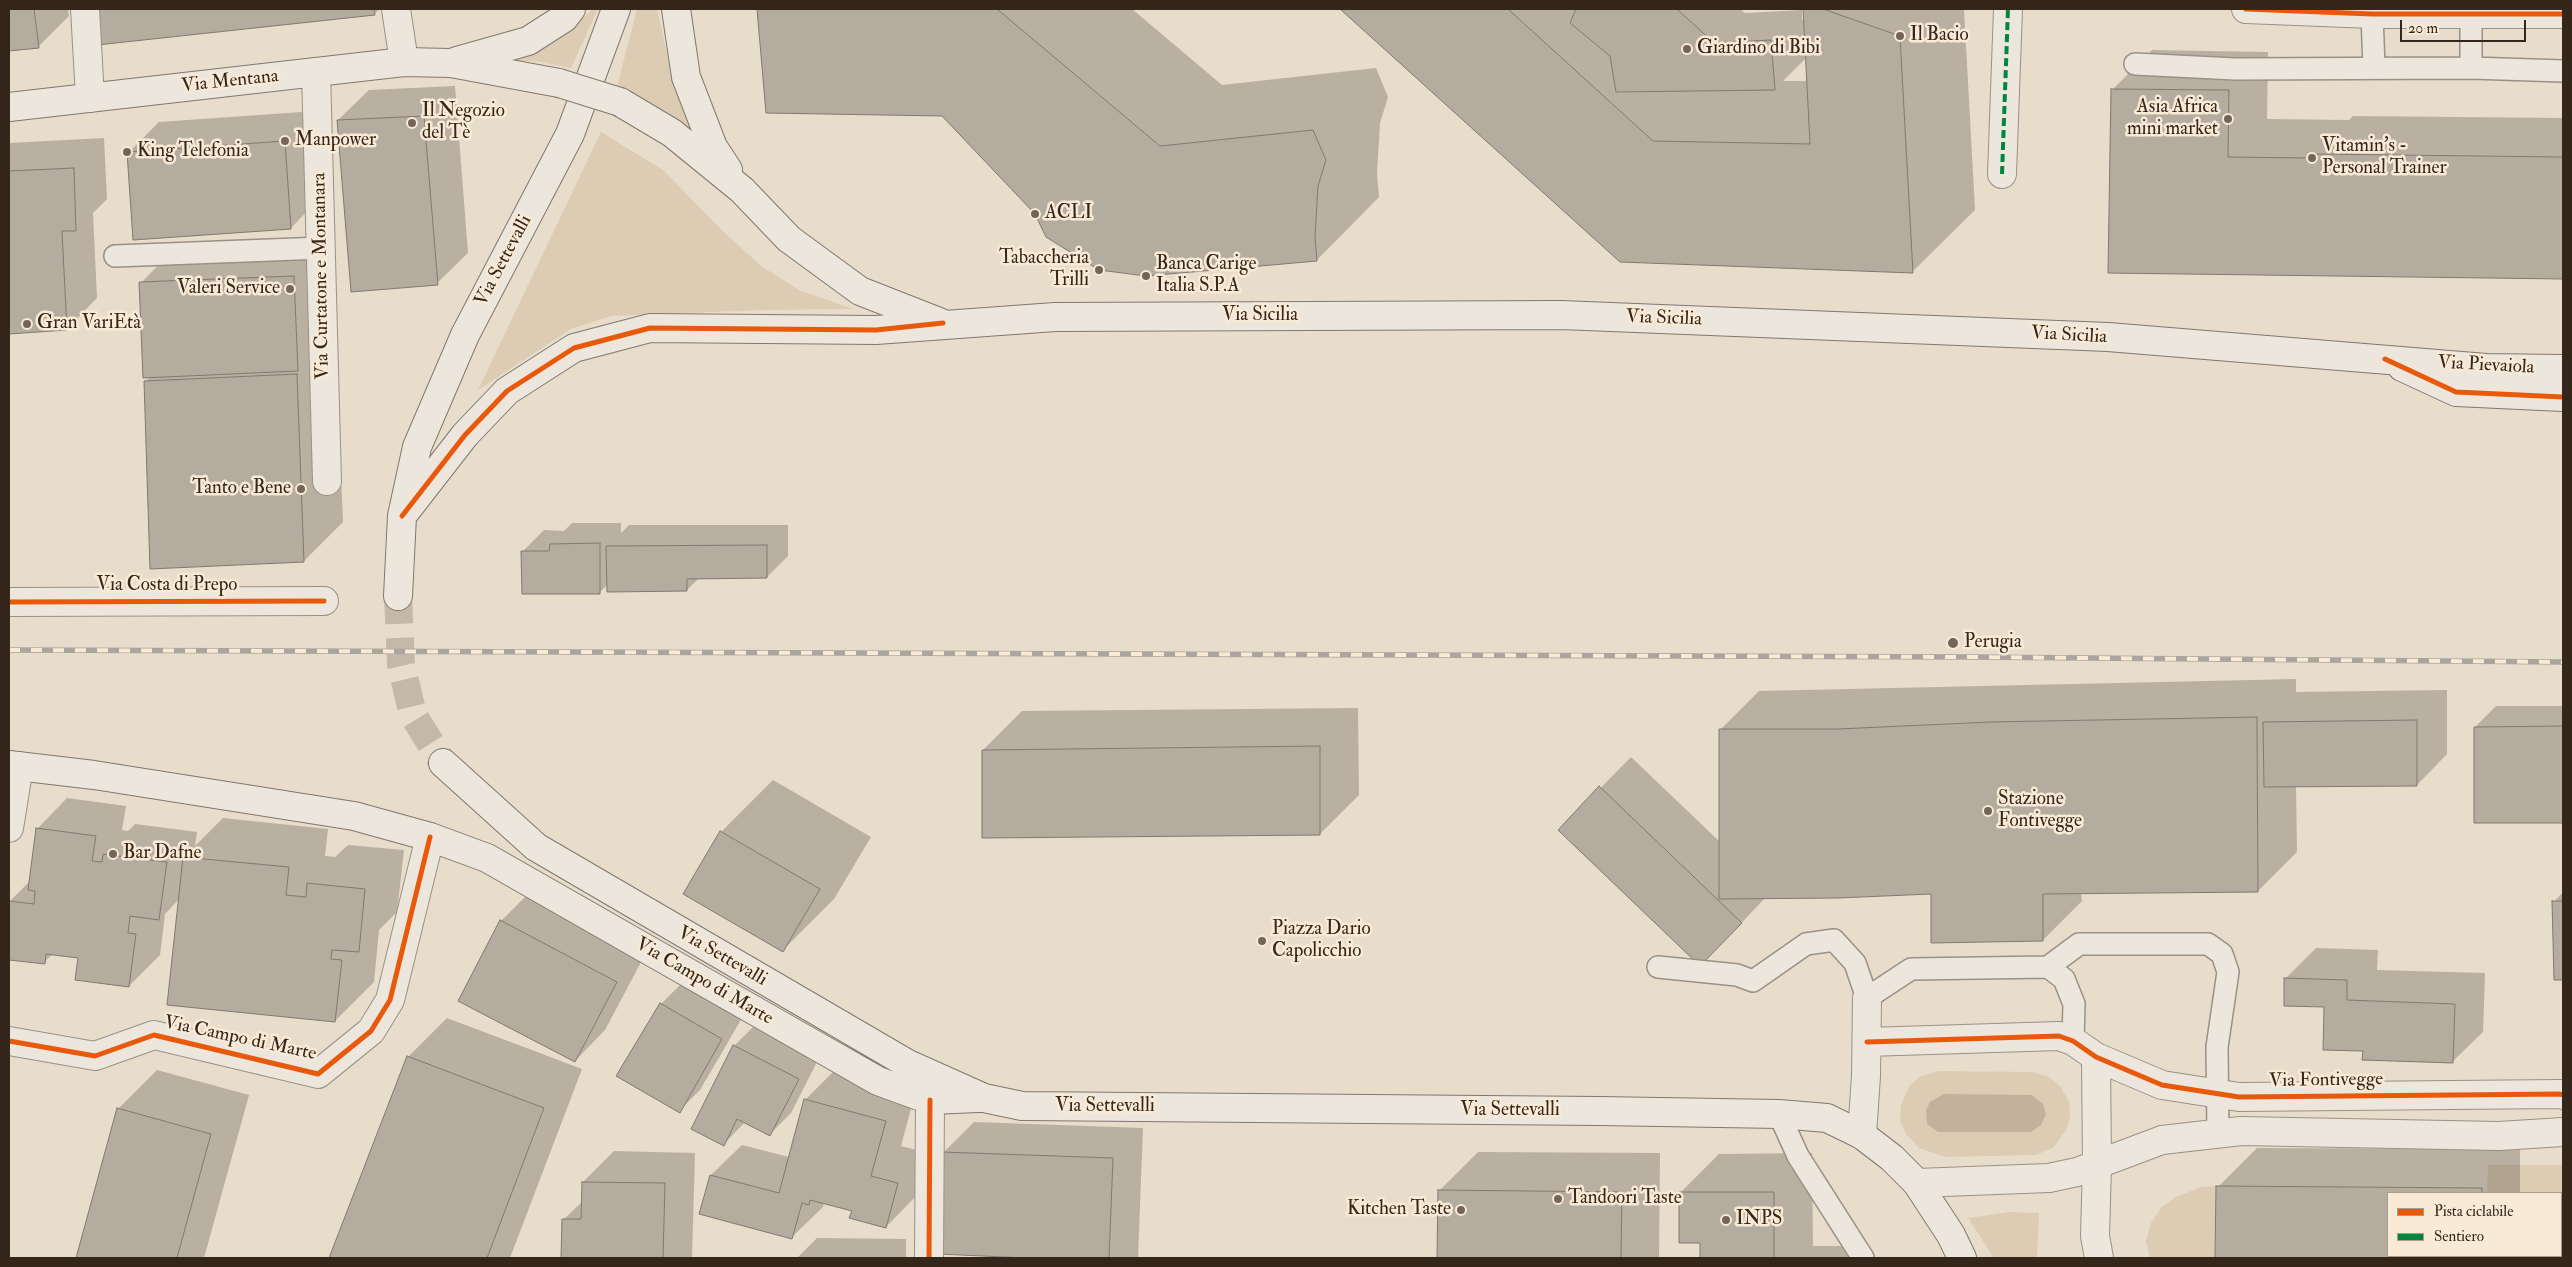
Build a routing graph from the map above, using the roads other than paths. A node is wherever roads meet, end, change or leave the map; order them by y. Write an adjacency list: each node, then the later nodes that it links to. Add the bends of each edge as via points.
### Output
1 (85, 9): 18 (main road)
2 (396, 9): 11 (main road)
3 (571, 9): 12 (main road, via 564,18 528,41)
4 (616, 9): 29 (main road, Via Settevalli, via 570,134 465,335 417,447)
5 (676, 9): 21 (main road, via 686,77 713,147)
6 (2008, 9): 20 (main road)
7 (2246, 9): 8 (main road)
8 (2372, 14): 9 (main road); 14 (lane)
9 (2471, 14): 10 (main road); 15 (lane)
10 (2563, 14)
11 (404, 62): 12 (main road, Via Mentana); 17 (main road, Via Mentana)
12 (451, 63): 21 (main road, bridge, via 559,83 620,102 672,133)
13 (2135, 64): 14 (lane, via 2235,70)
14 (2374, 68): 15 (lane)
15 (2471, 68): 16 (lane)
16 (2563, 71)
17 (316, 72): 18 (main road, Via Mentana); 22 (main road, Via Curtatone e Montanara)
18 (90, 98): 19 (main road, Via Mentana)
19 (9, 107)
20 (2002, 174)
21 (742, 190): 24 (main road, via 789,239 860,291)
22 (322, 248): 23 (lane); 28 (main road, Via Curtatone e Montanara)
23 (115, 256)
24 (943, 323): 25 (main road, Via Sicilia, via 1055,316 1561,315 2108,337); 29 (main road, Via Sicilia, via 876,330 650,328 574,348 507,391 465,436)
25 (2385, 359): 26 (main road, Via Pievaiola, via 2486,368); 27 (main road, Via Pievaiola, via 2456,392)
26 (2563, 369)
27 (2563, 397)
28 (326, 481)
29 (402, 516): 30 (main road, Via Settevalli)
30 (398, 596)
31 (324, 601): 32 (main road, Via Costa di Prepo)
32 (9, 602)
33 (443, 763): 46 (main road, Via Settevalli, via 536,847 908,1064)
34 (14, 766): 35 (main road, Via Campo di Marte); 36 (main road, Via Campo di Marte, via 94,775 354,816)
35 (9, 828)
36 (430, 837): 40 (main road, Via Campo di Marte, via 390,1000 371,1031 318,1074 154,1035 95,1056); 47 (main road, Via Campo di Marte, via 487,858 878,1081)
37 (1658, 967): 39 (lane, via 1737,975 1753,981 1806,944 1834,940 1855,964)
38 (2048, 967): 39 (lane, via 1911,969); 41 (lane, via 2064,979 2074,1004); 44 (lane, via 2079,944 2208,944 2222,954 2228,972 2217,1047)
39 (1867, 998): 42 (main road)
40 (9, 1041)
41 (2073, 1041): 42 (main road, via 2059,1036); 43 (main road, Via Fontivegge)
42 (1867, 1042): 51 (main road)
43 (2096, 1057): 44 (main road, Via Fontivegge, via 2162,1085); 52 (main road)
44 (2218, 1094): 45 (main road, Via Fontivegge, via 2239,1097); 50 (lane)
45 (2563, 1095)
46 (984, 1098): 47 (main road, Via Campo di Marte); 48 (main road, Via Settevalli, via 1022,1106)
47 (930, 1100): 54 (main road)
48 (1779, 1114): 51 (main road, Via Settevalli, via 1827,1118); 55 (lane, via 1798,1156)
49 (2563, 1132): 50 (main road, via 2499,1136 2241,1131)
50 (2218, 1134): 52 (main road, via 2162,1140)
51 (1862, 1135): 53 (main road, Via Settevalli)
52 (2097, 1165): 53 (main road, via 2049,1178); 57 (main road, via 2095,1236)
53 (1917, 1183): 56 (main road, Via Settevalli)
54 (929, 1258)
55 (1862, 1258)
56 (1962, 1258)
57 (2099, 1258)

